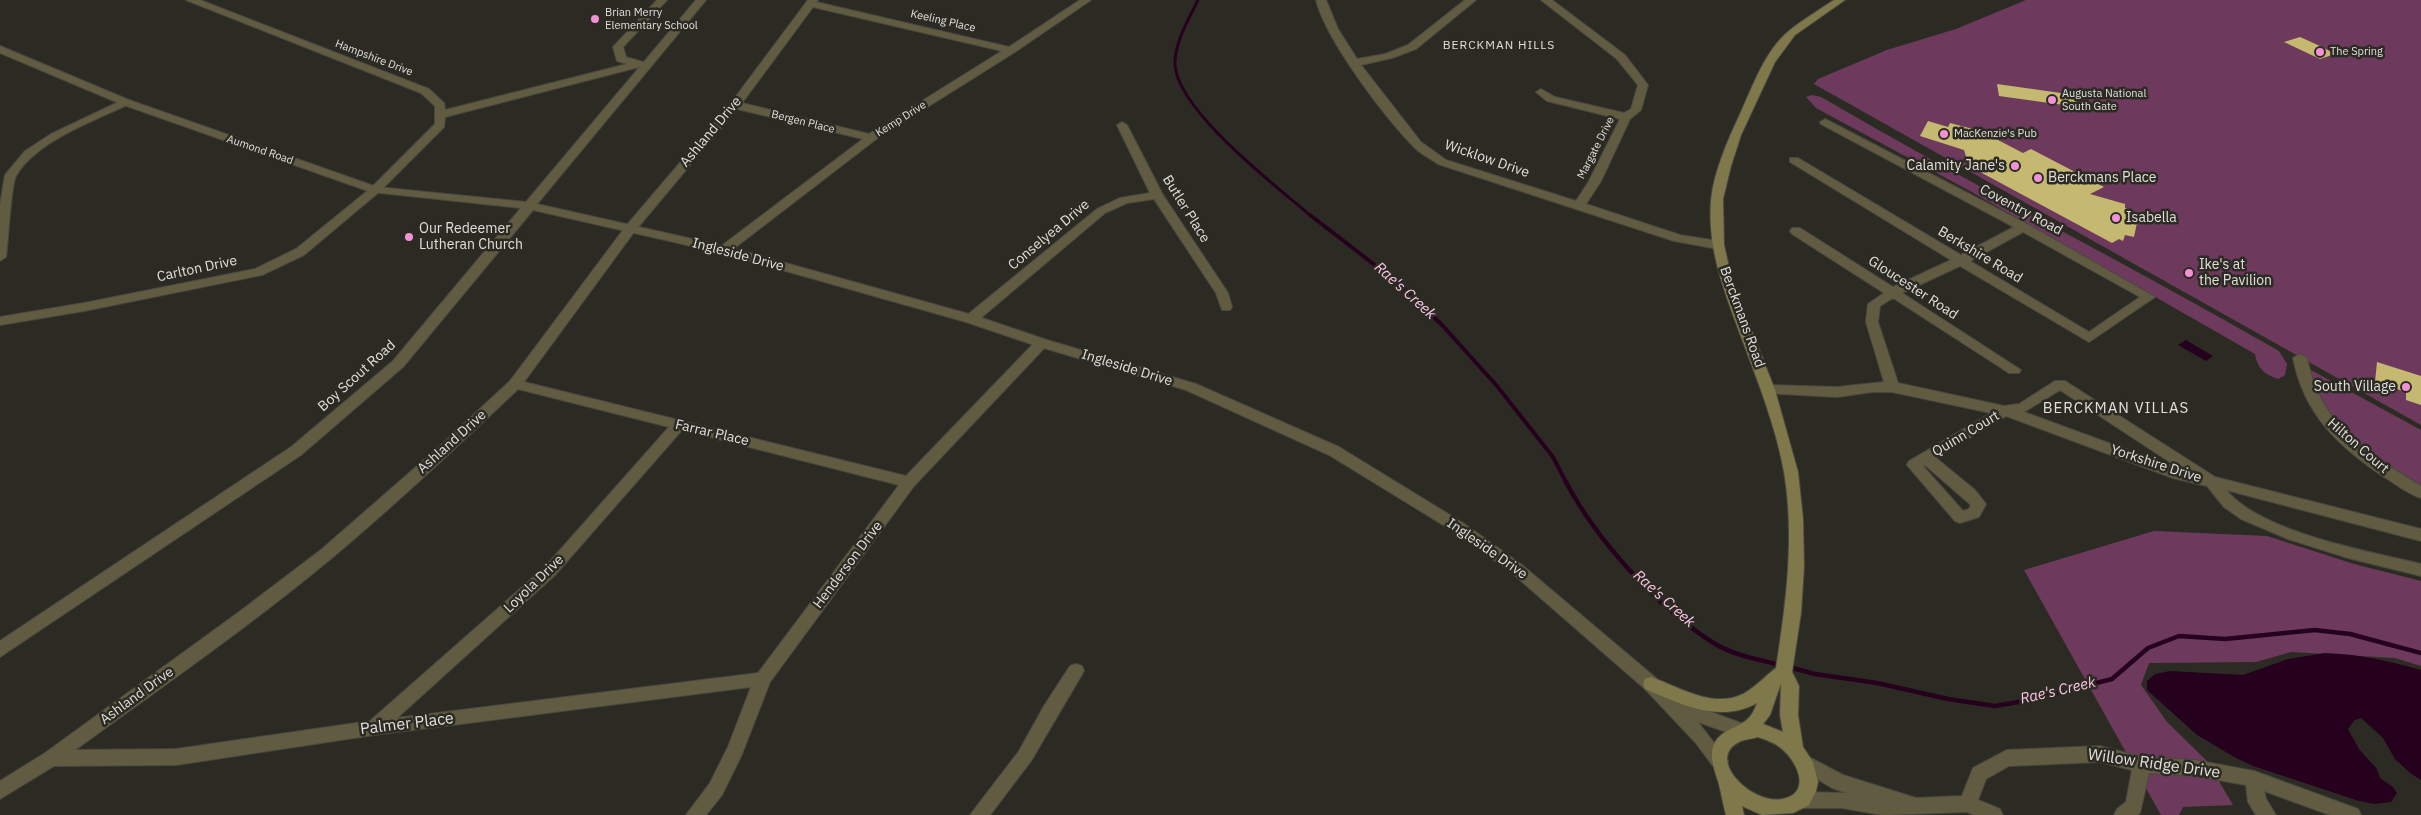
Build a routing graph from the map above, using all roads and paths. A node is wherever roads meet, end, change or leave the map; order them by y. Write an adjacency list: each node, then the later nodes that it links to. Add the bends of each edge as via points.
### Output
1 (662, 0): 13 (street, via 618,48 622,60)
2 (701, 0): 13 (street, Boy Scout Road)
3 (1086, 0): 10 (street, Kemp Drive)
4 (1321, 0): 12 (street, Wicklow Drive, via 1327,21)
5 (1471, 0): 12 (street, via 1412,47)
6 (1546, 0): 18 (street, Margate Drive, via 1594,38 1619,53 1634,69 1643,84 1636,110)
7 (1840, 0): 30 (main road, Berckmans Road, via 1792,34 1770,61 1724,166 1717,199)
8 (199, 1): 17 (street, Hampshire Drive, via 425,91 440,105)
9 (812, 2): 10 (street, Keeling Place); 16 (street, Ashland Drive)
10 (1011, 50): 21 (street, Kemp Drive)
11 (3, 52): 15 (street, Aumond Road)
12 (1354, 63): 26 (street, Wicklow Drive, via 1418,145 1442,162)
13 (643, 65): 17 (street); 25 (street, Boy Scout Road)
14 (1541, 92): 18 (street, via 1551,99)
15 (125, 102): 23 (street, Aumond Road); 32 (street, via 54,136 29,153 9,177)
16 (735, 105): 21 (street, Bergen Place); 28 (street, Ashland Drive)
17 (439, 115): 23 (street, via 440,125)
18 (1626, 117): 26 (street, Margate Drive)
19 (1825, 122): 27 (street, Coventry Road)
20 (1122, 126): 24 (street, Butler Place)
21 (871, 138): 31 (street, Kemp Drive)
22 (1794, 160): 33 (street, Berkshire Road)
23 (375, 190): 25 (street, Aumond Road); 38 (street, Carlton Drive, via 300,252 258,272)
24 (1157, 195): 36 (street, Butler Place, via 1222,293); 37 (street, Conselyea Drive, via 1124,200 1101,210)
25 (531, 206): 28 (street, Ingleside Drive); 53 (street, Boy Scout Road, via 398,364 353,404 296,451)
26 (1579, 206): 30 (street, Wicklow Drive, via 1678,238)
27 (2023, 227): 33 (street); 35 (street, Coventry Road)
28 (630, 228): 31 (street, Ingleside Drive); 42 (street, Ashland Drive)
29 (1796, 231): 34 (street, Gloucester Road)
30 (1718, 245): 44 (main road, Berckmans Road, via 1726,280)
31 (724, 250): 37 (street, Ingleside Drive)
32 (0, 257)
33 (1960, 261): 34 (street); 35 (street, Berkshire Road, via 2089,338)
34 (1892, 293): 41 (street, Gloucester Road); 43 (street, via 1874,304 1872,322)
35 (2149, 298)
36 (1226, 307)
37 (971, 319): 39 (street, Ingleside Drive)
38 (0, 321)
39 (1042, 343): 48 (street, Henderson Drive); 57 (street, Ingleside Drive, via 1191,387 1334,451 1458,527 1518,569)
40 (2300, 358): 50 (street, Hilton Court, via 2309,391 2320,412 2337,431 2382,468)
41 (2014, 370)
42 (515, 384): 46 (street, Farrar Place); 61 (street, Ashland Drive, via 327,553)
43 (1892, 387): 44 (street, Yorkshire Drive, via 1837,392); 45 (street, Yorkshire Drive)
44 (1768, 390): 55 (main road, Berckmans Road, via 1791,472 1796,519 1793,613)
45 (2004, 411): 47 (street, Quinn Court); 49 (street, Yorkshire Drive, via 2042,422 2145,463); 49 (street, Quinn Court, via 2023,408 2060,384)
46 (679, 425): 48 (street, Farrar Place); 58 (street, Loyola Drive, via 550,571)
47 (1926, 458)
48 (909, 482): 56 (street, Henderson Drive)
49 (2212, 482): 51 (street, Yorkshire Drive); 52 (street, via 2229,503 2282,530)
50 (2421, 493)
51 (2421, 535)
52 (2421, 570)
53 (0, 650)
54 (1076, 671): 71 (street, via 1025,756)
55 (1778, 675): 57 (main road, via 1746,701 1720,706 1690,700); 59 (main road, Berckmans Road, via 1761,715); 60 (main road, Berckmans Road, via 1791,686 1789,715)
56 (763, 679): 58 (street, Palmer Place); 70 (street, Henderson Drive, via 736,749 716,789)
57 (1651, 684): 59 (street, Ingleside Drive, via 1694,713); 62 (street, Ingleside Drive)
58 (374, 728): 61 (street, Palmer Place, via 176,757)
59 (1745, 731): 60 (main road, via 1758,730 1773,735); 62 (main road, via 1731,735 1722,744)
60 (1800, 756): 68 (street, via 1838,782); 69 (main road, via 1810,780 1808,792)
61 (51, 758): 66 (street, Ashland Drive)
62 (1719, 761): 64 (main road)
63 (2142, 765): 65 (street, Willow Ridge Drive, via 2195,768); 67 (street, Willow Ridge Drive, via 2100,754 2007,758 1979,774); 74 (street, via 2134,807)
64 (1725, 779): 69 (main road, via 1734,790 1761,806); 72 (main road)
65 (2254, 779): 75 (street, via 2257,802); 76 (street, Willow Ridge Drive)
66 (0, 791)
67 (1968, 804): 68 (street); 73 (street)
68 (1915, 806): 69 (street, via 1889,808 1842,800)
69 (1788, 807)
70 (695, 815)
71 (979, 815)
72 (1736, 815)
73 (1994, 815)
74 (2124, 815)
75 (2267, 815)
76 (2352, 815)

